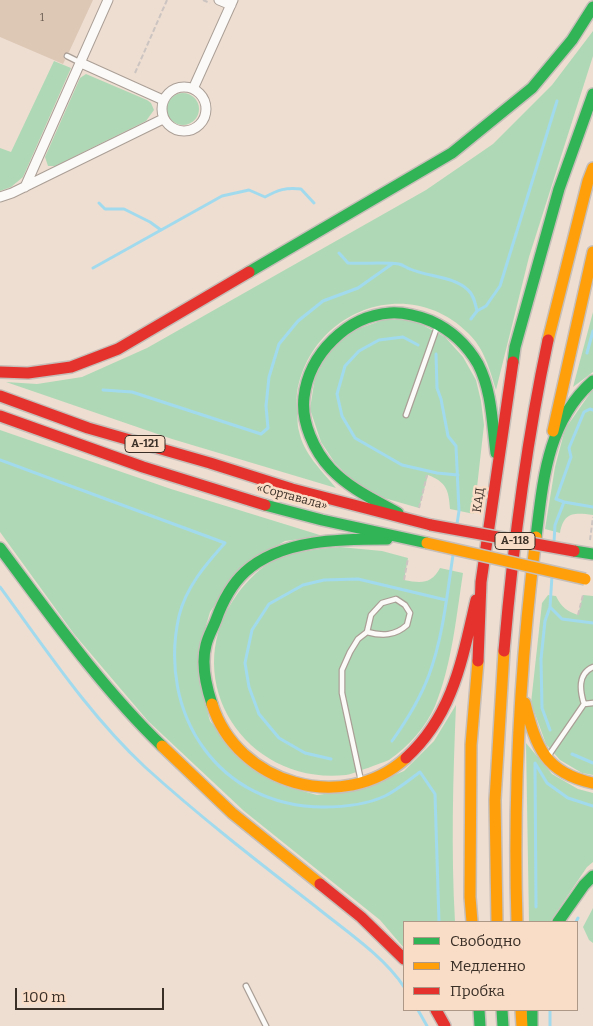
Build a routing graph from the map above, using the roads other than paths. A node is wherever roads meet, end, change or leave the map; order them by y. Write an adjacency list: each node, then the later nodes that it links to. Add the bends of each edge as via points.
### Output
1 (108, 0): 6 (street)
2 (219, 0): 3 (street)
3 (232, 3): 7 (street)
4 (593, 7): 16 (main road, via 572,40 532,88 452,153 118,348 70,367 28,374)
5 (67, 56): 6 (lane)
6 (81, 63): 9 (street); 12 (street)
7 (193, 89): 9 (street, via 179,88); 10 (street, via 206,107 197,128 182,132 174,130)
8 (593, 94): 21 (main road, КАД / А-118, via 559,189 515,347)
9 (163, 100): 10 (street)
10 (164, 119): 12 (street)
11 (593, 168): 39 (main road, А-118, via 544,357 520,495 496,748)
12 (25, 187): 13 (street)
13 (0, 197)
14 (593, 252): 22 (main road)
15 (438, 324): 19 (lane); 21 (main road, via 458,338 481,370 491,411); 23 (main road, via 409,314 389,313 371,316 350,326 333,339 317,358 304,396 311,437 324,461 350,486)
16 (0, 372)
17 (593, 381): 22 (main road, via 570,405)
18 (0, 396): 23 (main road, «Сортавала» / А-121, via 88,428 292,489)
19 (406, 415)
20 (0, 416): 24 (main road, «Сортавала» / А-121, via 206,487 288,511)
21 (497, 467): 28 (main road, КАД / А-118)
22 (544, 469): 30 (main road)
23 (410, 520): 26 (main road, «Сортавала» / А-121, bridge, via 574,551)
24 (413, 540): 27 (main road, «Сортавала» / А-121, bridge); 35 (main road, via 332,540 288,548 247,570 222,603 205,646 205,680 215,716 250,759 286,781 308,786 330,787)
25 (0, 548): 42 (main road, via 134,719 232,813 360,917)
26 (591, 551)
27 (591, 580)
28 (481, 582): 35 (main road, via 459,669 444,708 412,755 393,769); 38 (main road, КАД / А-118, via 472,745)
29 (366, 632): 29 (lane, via 371,615 382,603 396,599 410,613 407,625 394,634); 35 (lane, via 358,639 342,670 342,693)
30 (522, 648): 34 (main road, via 524,700 535,741); 40 (main road, via 516,750)
31 (593, 667): 33 (lane, via 582,678 580,689)
32 (593, 702): 33 (lane)
33 (584, 704): 34 (lane)
34 (546, 758): 36 (main road, via 560,772 578,781)
35 (362, 782)
36 (593, 783)
37 (593, 876): 41 (main road)
38 (472, 921)
39 (497, 921)
40 (517, 921)
41 (559, 921)
42 (403, 958)
43 (246, 986): 49 (lane)
44 (437, 1011): 50 (main road)
45 (479, 1011): 51 (main road)
46 (502, 1011): 52 (main road)
47 (520, 1011): 53 (main road)
48 (532, 1011): 54 (main road)
49 (266, 1026)
50 (445, 1026)
51 (480, 1026)
52 (504, 1026)
53 (522, 1026)
54 (532, 1026)

